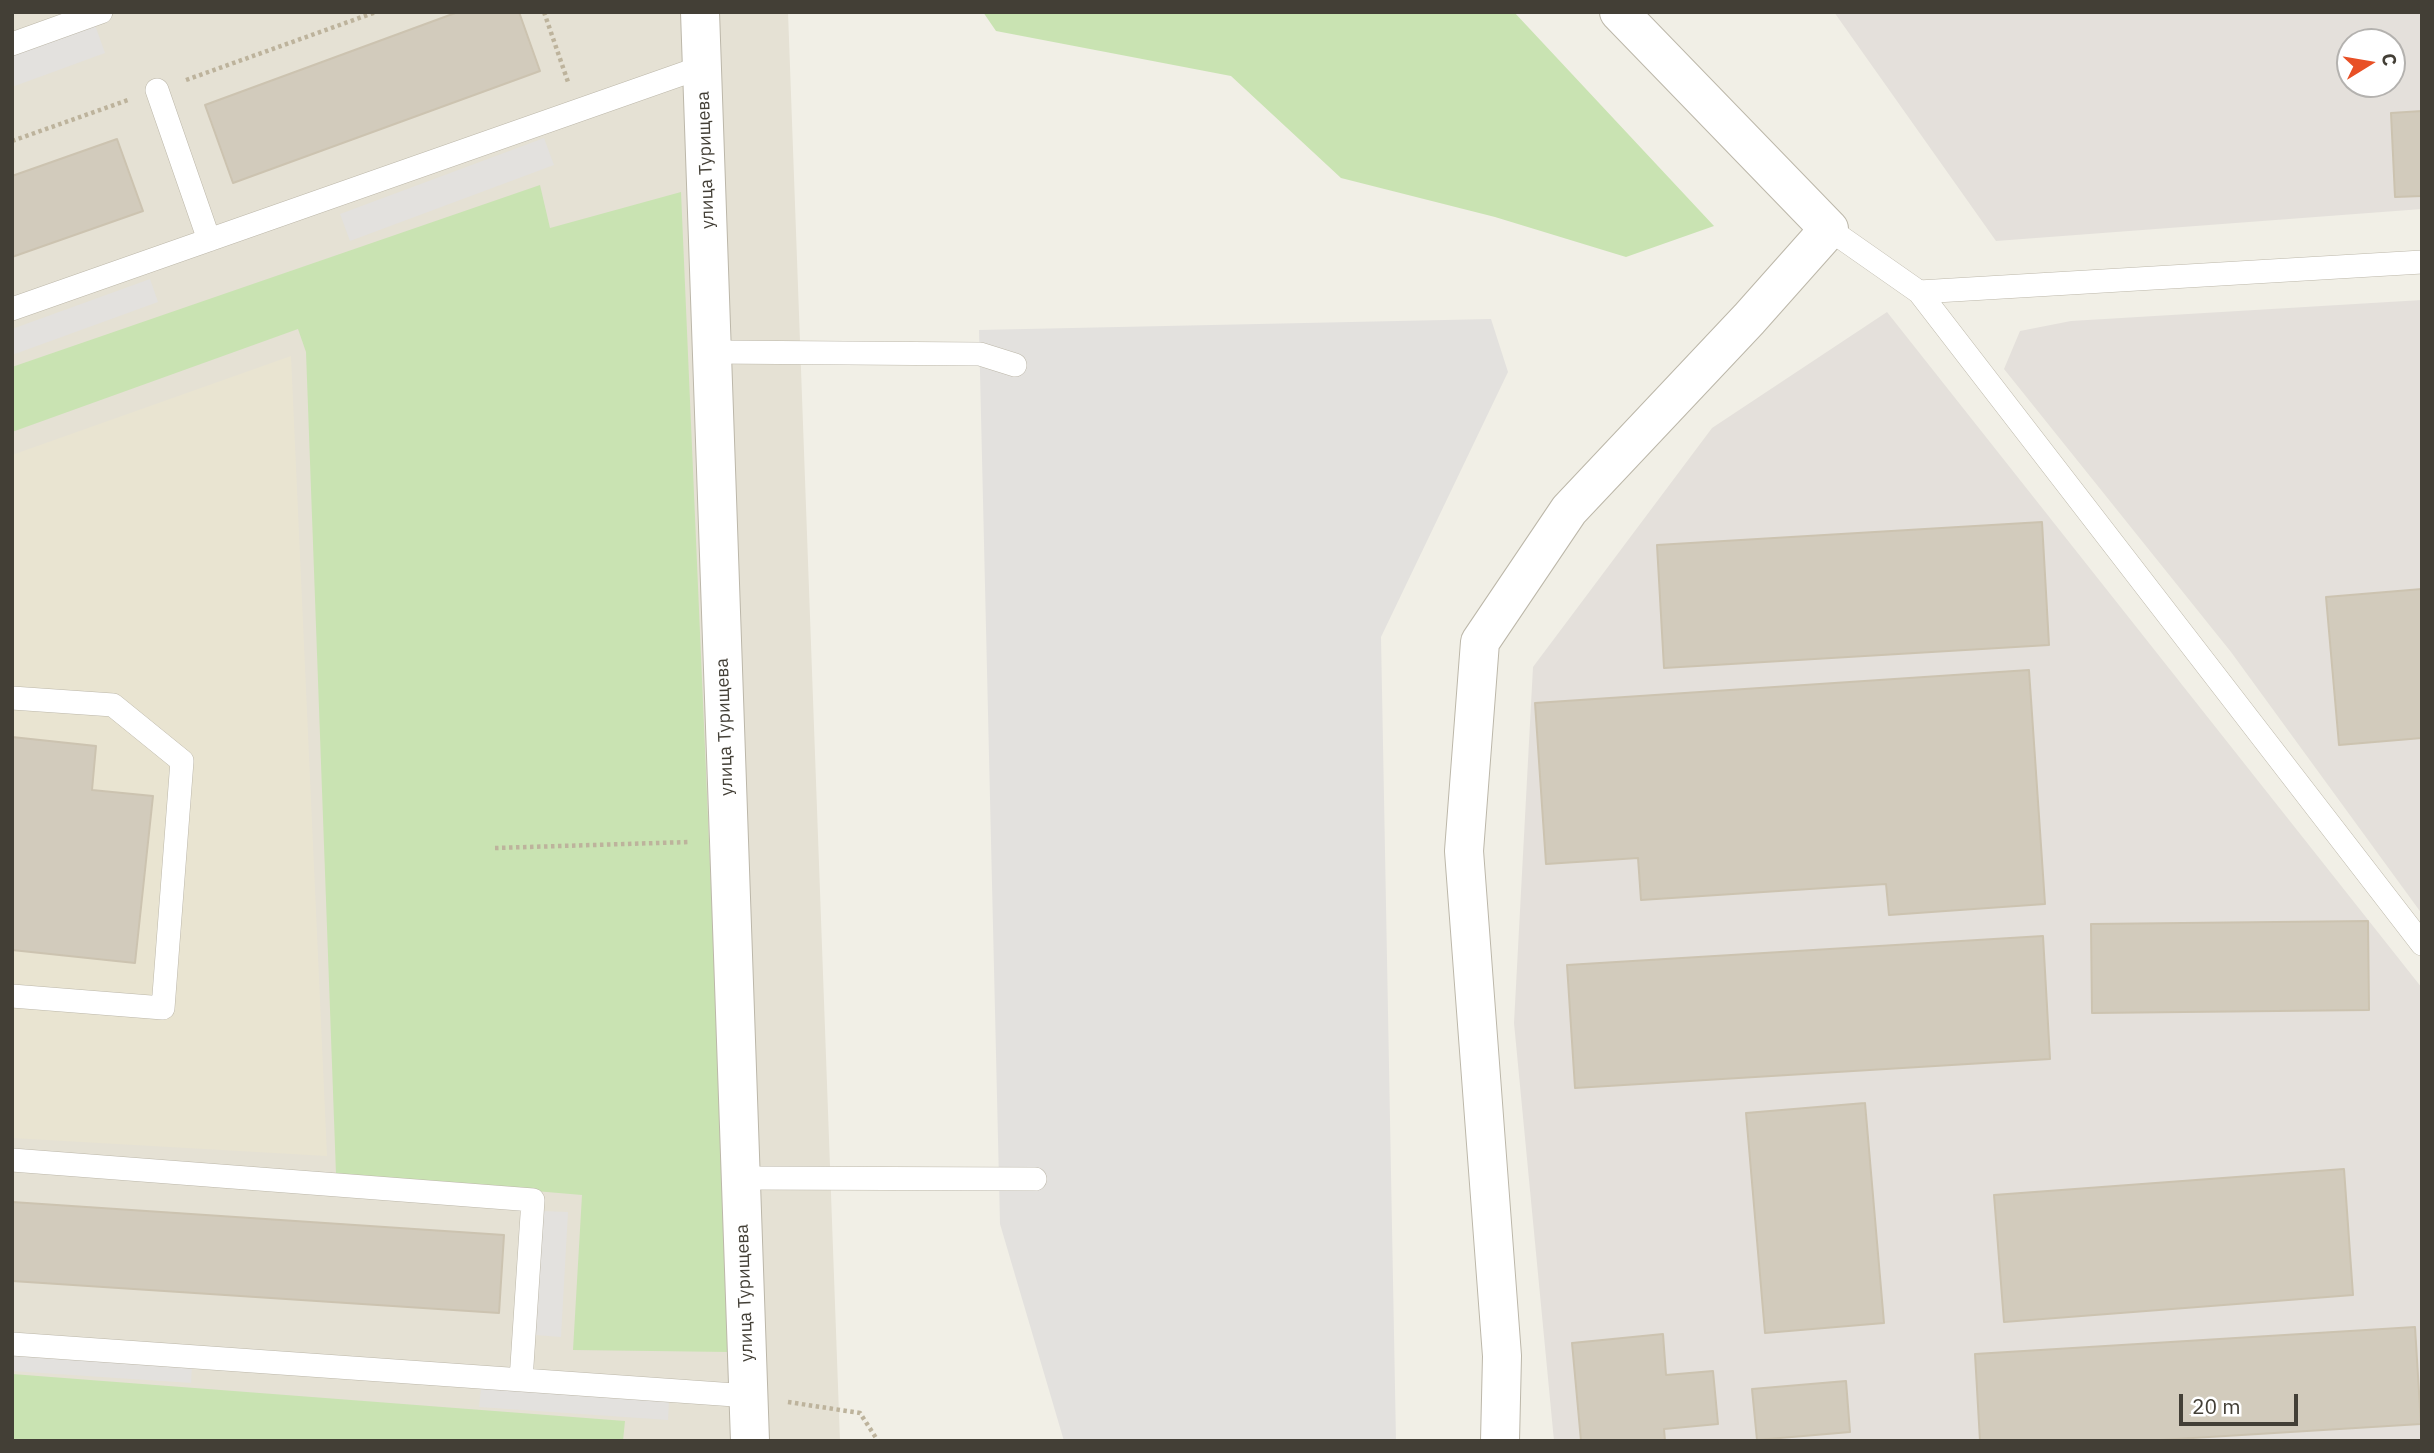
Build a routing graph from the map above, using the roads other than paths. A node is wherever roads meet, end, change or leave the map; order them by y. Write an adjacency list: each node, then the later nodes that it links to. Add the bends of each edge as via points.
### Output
1 (101, 12): 4 (lane)
2 (700, 12): 5 (street, улица Турищева)
3 (1619, 12): 7 (street)
4 (12, 44)
5 (702, 67): 8 (lane); 12 (street, улица Турищева)
6 (157, 90): 8 (lane)
7 (1829, 229): 10 (lane); 24 (street, via 1569,510 1480,642 1464,851 1502,1356)
8 (209, 240): 11 (lane)
9 (2422, 261): 10 (lane)
10 (1919, 292): 15 (lane)
11 (12, 309)
12 (712, 352): 13 (lane, via 980,354); 18 (street, улица Турищева)
13 (1015, 365)
14 (12, 698): 16 (lane, via 113,705 182,761 163,1008)
15 (2422, 944)
16 (12, 996)
17 (12, 1160): 21 (lane, via 533,1200)
18 (741, 1178): 19 (lane); 22 (street, улица Турищева)
19 (1035, 1179)
20 (12, 1344): 21 (lane)
21 (522, 1380): 22 (lane)
22 (749, 1396): 23 (street, улица Турищева)
23 (750, 1441)
24 (1500, 1441)

